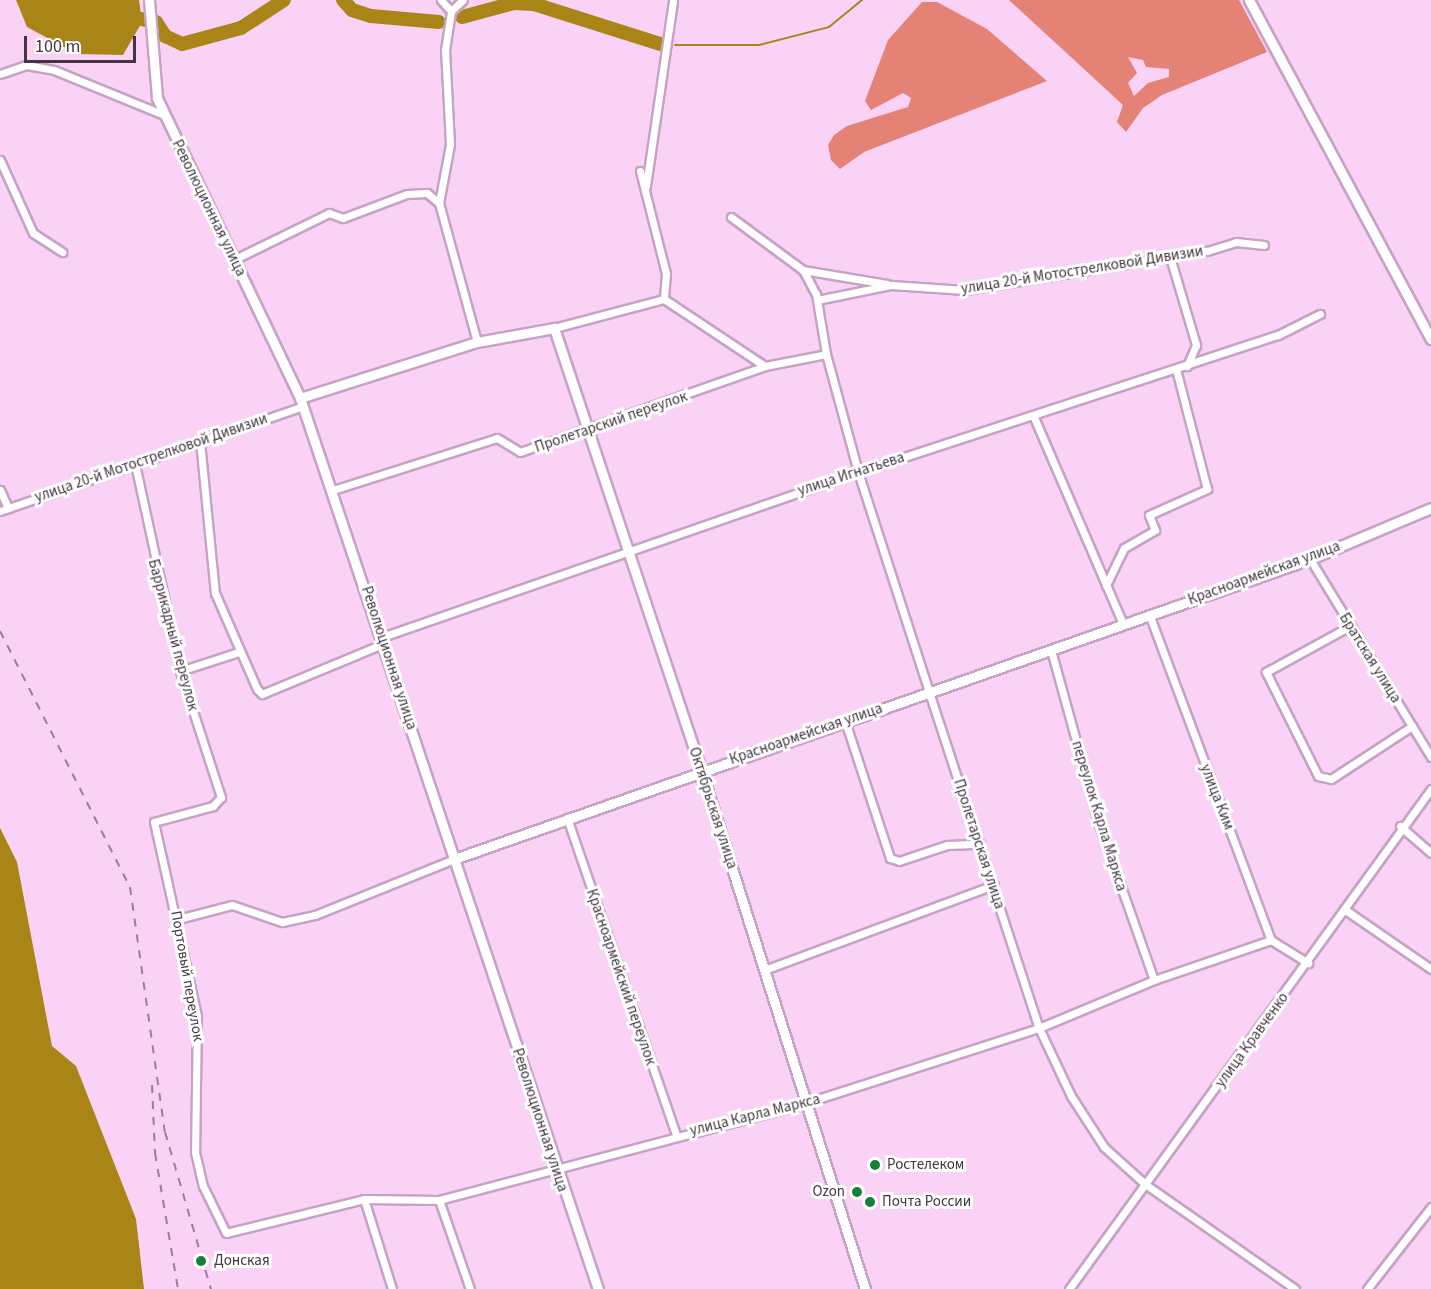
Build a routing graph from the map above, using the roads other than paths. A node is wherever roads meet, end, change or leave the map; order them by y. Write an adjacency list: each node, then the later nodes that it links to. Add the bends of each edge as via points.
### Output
1 (441, 0): 6 (street)
2 (463, 0): 6 (street)
3 (673, 0): 11 (street)
4 (1248, 0): 24 (street)
5 (149, 3): 8 (street, Революционная улица, via 153,86)
6 (451, 11): 12 (street, via 444,83 450,144)
7 (0, 74): 8 (street, via 26,65 54,70)
8 (164, 115): 17 (street, Революционная улица)
9 (0, 160): 15 (street, via 33,233)
10 (640, 171): 11 (street)
11 (646, 186): 20 (street, via 666,274)
12 (439, 203): 17 (street, via 422,192 343,218 329,213); 25 (street)
13 (731, 217): 18 (street, улица 20-й Мотострелковой Дивизии)
14 (1264, 245): 16 (street, улица 20-й Мотострелковой Дивизии, via 1236,242)
15 (62, 252)
16 (1170, 257): 19 (street, улица 20-й Мотострелковой Дивизии, via 965,290); 28 (street, via 1196,345)
17 (235, 259): 30 (street, Революционная улица)
18 (803, 270): 19 (street, улица 20-й Мотострелковой Дивизии); 21 (street, Пролетарская улица)
19 (898, 285): 21 (street, улица 20-й Мотострелковой Дивизии)
20 (663, 299): 23 (street, улица 20-й Мотострелковой Дивизии); 27 (street)
21 (817, 300): 26 (street, Пролетарская улица)
22 (1320, 314): 28 (street, улица Игнатьева, via 1278,335)
23 (554, 328): 25 (street, улица 20-й Мотострелковой Дивизии); 32 (street, Октябрьская улица)
24 (1431, 339)
25 (477, 342): 30 (street, улица 20-й Мотострелковой Дивизии)
26 (826, 354): 27 (street, Пролетарский переулок); 35 (street, Пролетарская улица)
27 (765, 366): 32 (street, Пролетарский переулок)
28 (1187, 366): 29 (street, улица Игнатьева)
29 (1176, 369): 31 (street, улица Игнатьева); 43 (street, via 1207,489 1149,515 1155,530 1124,548)
30 (301, 402): 33 (street, улица 20-й Мотострелковой Дивизии); 37 (street, Революционная улица)
31 (1033, 415): 35 (street, улица Игнатьева); 43 (street)
32 (587, 431): 37 (street, Пролетарский переулок, via 520,452 497,438); 41 (street, Октябрьская улица)
33 (200, 441): 34 (street, улица 20-й Мотострелковой Дивизии); 49 (street, via 211,570)
34 (135, 464): 38 (street, улица 20-й Мотострелковой Дивизии); 50 (street, Баррикадный переулок)
35 (858, 472): 41 (street, улица Игнатьева); 51 (street, Пролетарская улица)
36 (0, 490): 38 (street)
37 (333, 490): 47 (street, Революционная улица)
38 (8, 508): 40 (street, улица 20-й Мотострелковой Дивизии)
39 (1431, 508): 42 (street, Красноармейская улица)
40 (0, 511)
41 (628, 549): 47 (street, улица Игнатьева); 55 (street, Октябрьская улица)
42 (1310, 560): 44 (street, Красноармейская улица); 46 (street, Братская улица)
43 (1106, 585): 45 (street)
44 (1149, 614): 45 (street, Красноармейская улица); 66 (street, улица Ким)
45 (1123, 624): 48 (street, Красноармейская улица)
46 (1350, 626): 53 (street, Братская улица); 53 (street, via 1266,672 1318,776 1331,779)
47 (383, 640): 49 (street, улица Игнатьева, via 262,694); 62 (street, Революционная улица)
48 (1051, 650): 51 (street, Красноармейская улица); 70 (street, переулок Карла Маркса, via 1099,824)
49 (239, 652): 50 (street)
50 (180, 671): 57 (street, Баррикадный переулок)
51 (929, 692): 52 (street, Красноармейская улица); 60 (street, Пролетарская улица)
52 (845, 721): 55 (street, Красноармейская улица); 60 (street, via 890,858 899,861 947,845)
53 (1412, 726): 54 (street, Братская улица)
54 (1431, 757)
55 (701, 770): 58 (street, Красноармейская улица); 69 (street, Октябрьская улица)
56 (1431, 789): 59 (street, улица Кравченко)
57 (221, 802): 65 (street, Портовый переулок, via 154,822)
58 (567, 818): 62 (street, Красноармейская улица); 73 (street, Красноармейский переулок)
59 (1400, 826): 61 (street); 64 (street, улица Кравченко)
60 (980, 844): 63 (street, Пролетарская улица)
61 (1431, 853)
62 (454, 859): 65 (street, Красноармейская улица, via 315,915 282,922 232,905); 74 (street, Революционная улица)
63 (994, 885): 69 (street); 71 (street, Пролетарская улица)
64 (1344, 909): 67 (street, улица Кравченко); 68 (street)
65 (178, 919): 79 (street, Портовый переулок, via 199,1044 195,1152 203,1186)
66 (1271, 940): 67 (street); 70 (street, улица Карла Маркса)
67 (1308, 963): 75 (street, улица Кравченко)
68 (1431, 969)
69 (764, 970): 72 (street, Октябрьская улица)
70 (1154, 980): 71 (street, улица Карла Маркса)
71 (1040, 1029): 72 (street, улица Карла Маркса); 75 (street, Пролетарская улица, via 1071,1096 1104,1147)
72 (805, 1103): 73 (street, улица Карла Маркса); 83 (street, Октябрьская улица)
73 (676, 1135): 74 (street, улица Карла Маркса)
74 (556, 1168): 77 (street, улица Карла Маркса); 82 (street, Революционная улица)
75 (1145, 1184): 84 (street, улица Кравченко); 85 (street, Пролетарская улица)
76 (364, 1198): 77 (street, улица Карла Маркса); 79 (street, улица Карла Маркса); 80 (street)
77 (439, 1200): 81 (street)
78 (1431, 1207): 86 (street)
79 (226, 1233)
80 (392, 1289)
81 (470, 1289)
82 (598, 1289)
83 (865, 1289)
84 (1069, 1289)
85 (1295, 1289)
86 (1367, 1289)

